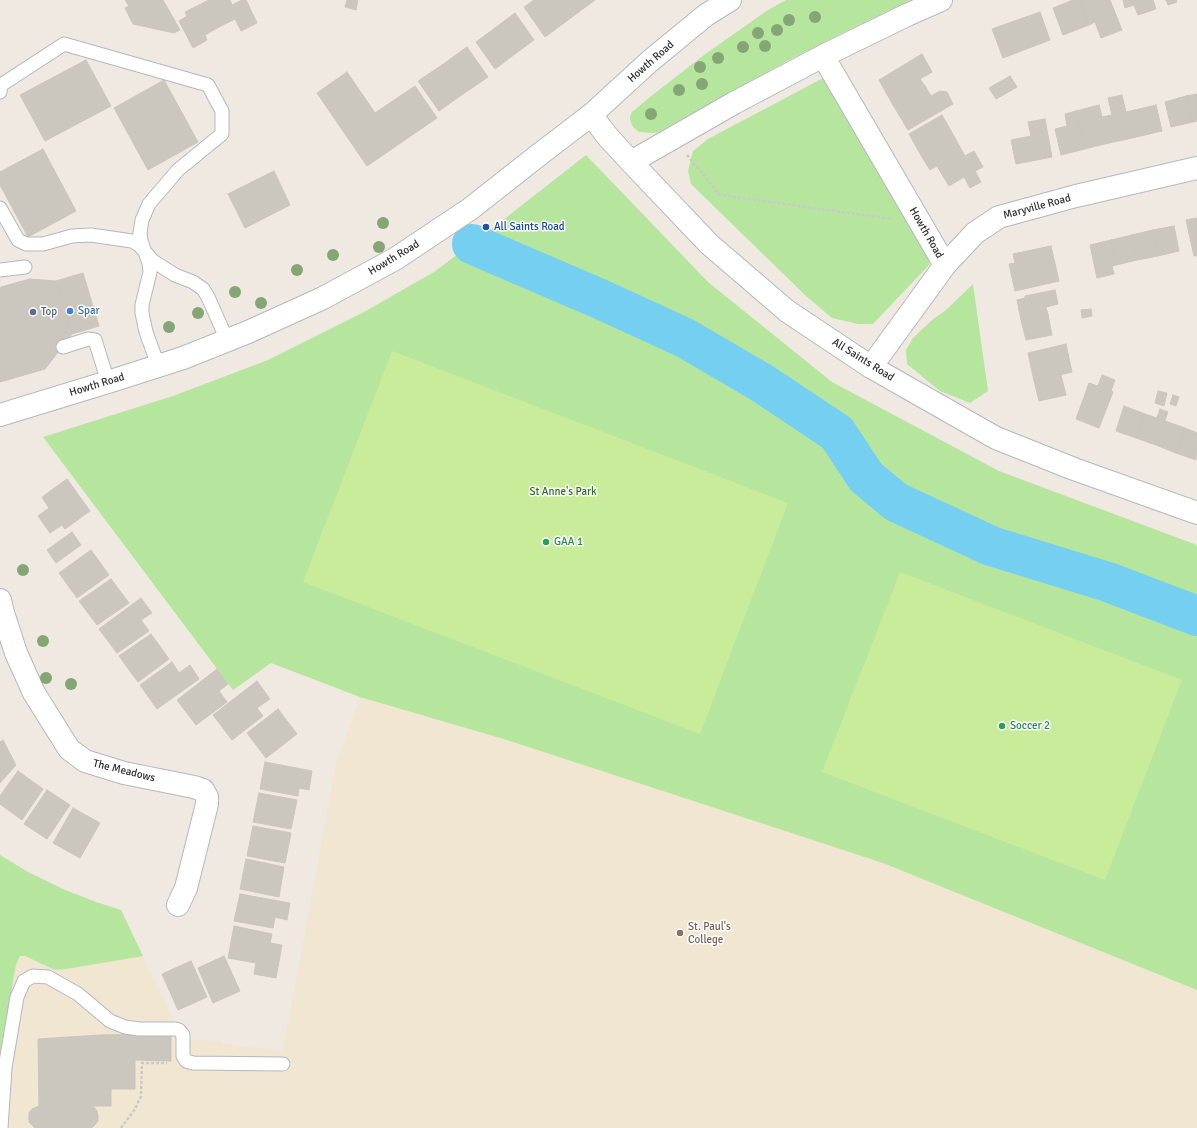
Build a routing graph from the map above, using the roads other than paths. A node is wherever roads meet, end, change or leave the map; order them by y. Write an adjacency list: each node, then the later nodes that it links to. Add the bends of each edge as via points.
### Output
1 (730, 0): 5 (street, Howth Road, via 706,15 650,60)
2 (941, 0): 3 (street)
3 (823, 56): 6 (street); 10 (street, Howth Road)
4 (0, 92): 9 (lane, via 2,85 64,44 208,85 222,111 222,134 178,170 149,204 140,233)
5 (591, 115): 6 (street, All Saints Road); 13 (street, Howth Road, via 470,209 395,259 323,298)
6 (631, 162): 16 (street, All Saints Road, via 708,244 787,311)
7 (1197, 168): 10 (street, Maryville Road, via 999,217 975,234)
8 (0, 208): 9 (lane, via 18,240 26,244 43,244 72,236 91,235 132,241)
9 (146, 252): 13 (lane, via 153,262 162,268 203,289); 15 (lane, via 150,272 142,313)
10 (945, 265): 16 (street, Maryville Road)
11 (25, 268): 12 (lane)
12 (0, 270)
13 (227, 340): 15 (street, Howth Road)
14 (63, 347): 17 (lane, via 88,339 95,340)
15 (158, 365): 17 (street, Howth Road)
16 (871, 367): 19 (street, All Saints Road, via 996,438)
17 (108, 382): 18 (street, Howth Road)
18 (0, 415)
19 (1197, 513)
20 (0, 600): 21 (street, The Meadows, via 16,653 34,693 69,749 85,761 124,773 194,787 202,790 207,797 186,888)
21 (178, 905)
22 (283, 1064): 23 (lane, via 186,1061 183,1056 183,1035 179,1030 125,1027 110,1021 78,994 48,976 33,976 24,981 17,997 5,1068)
23 (0, 1128)

